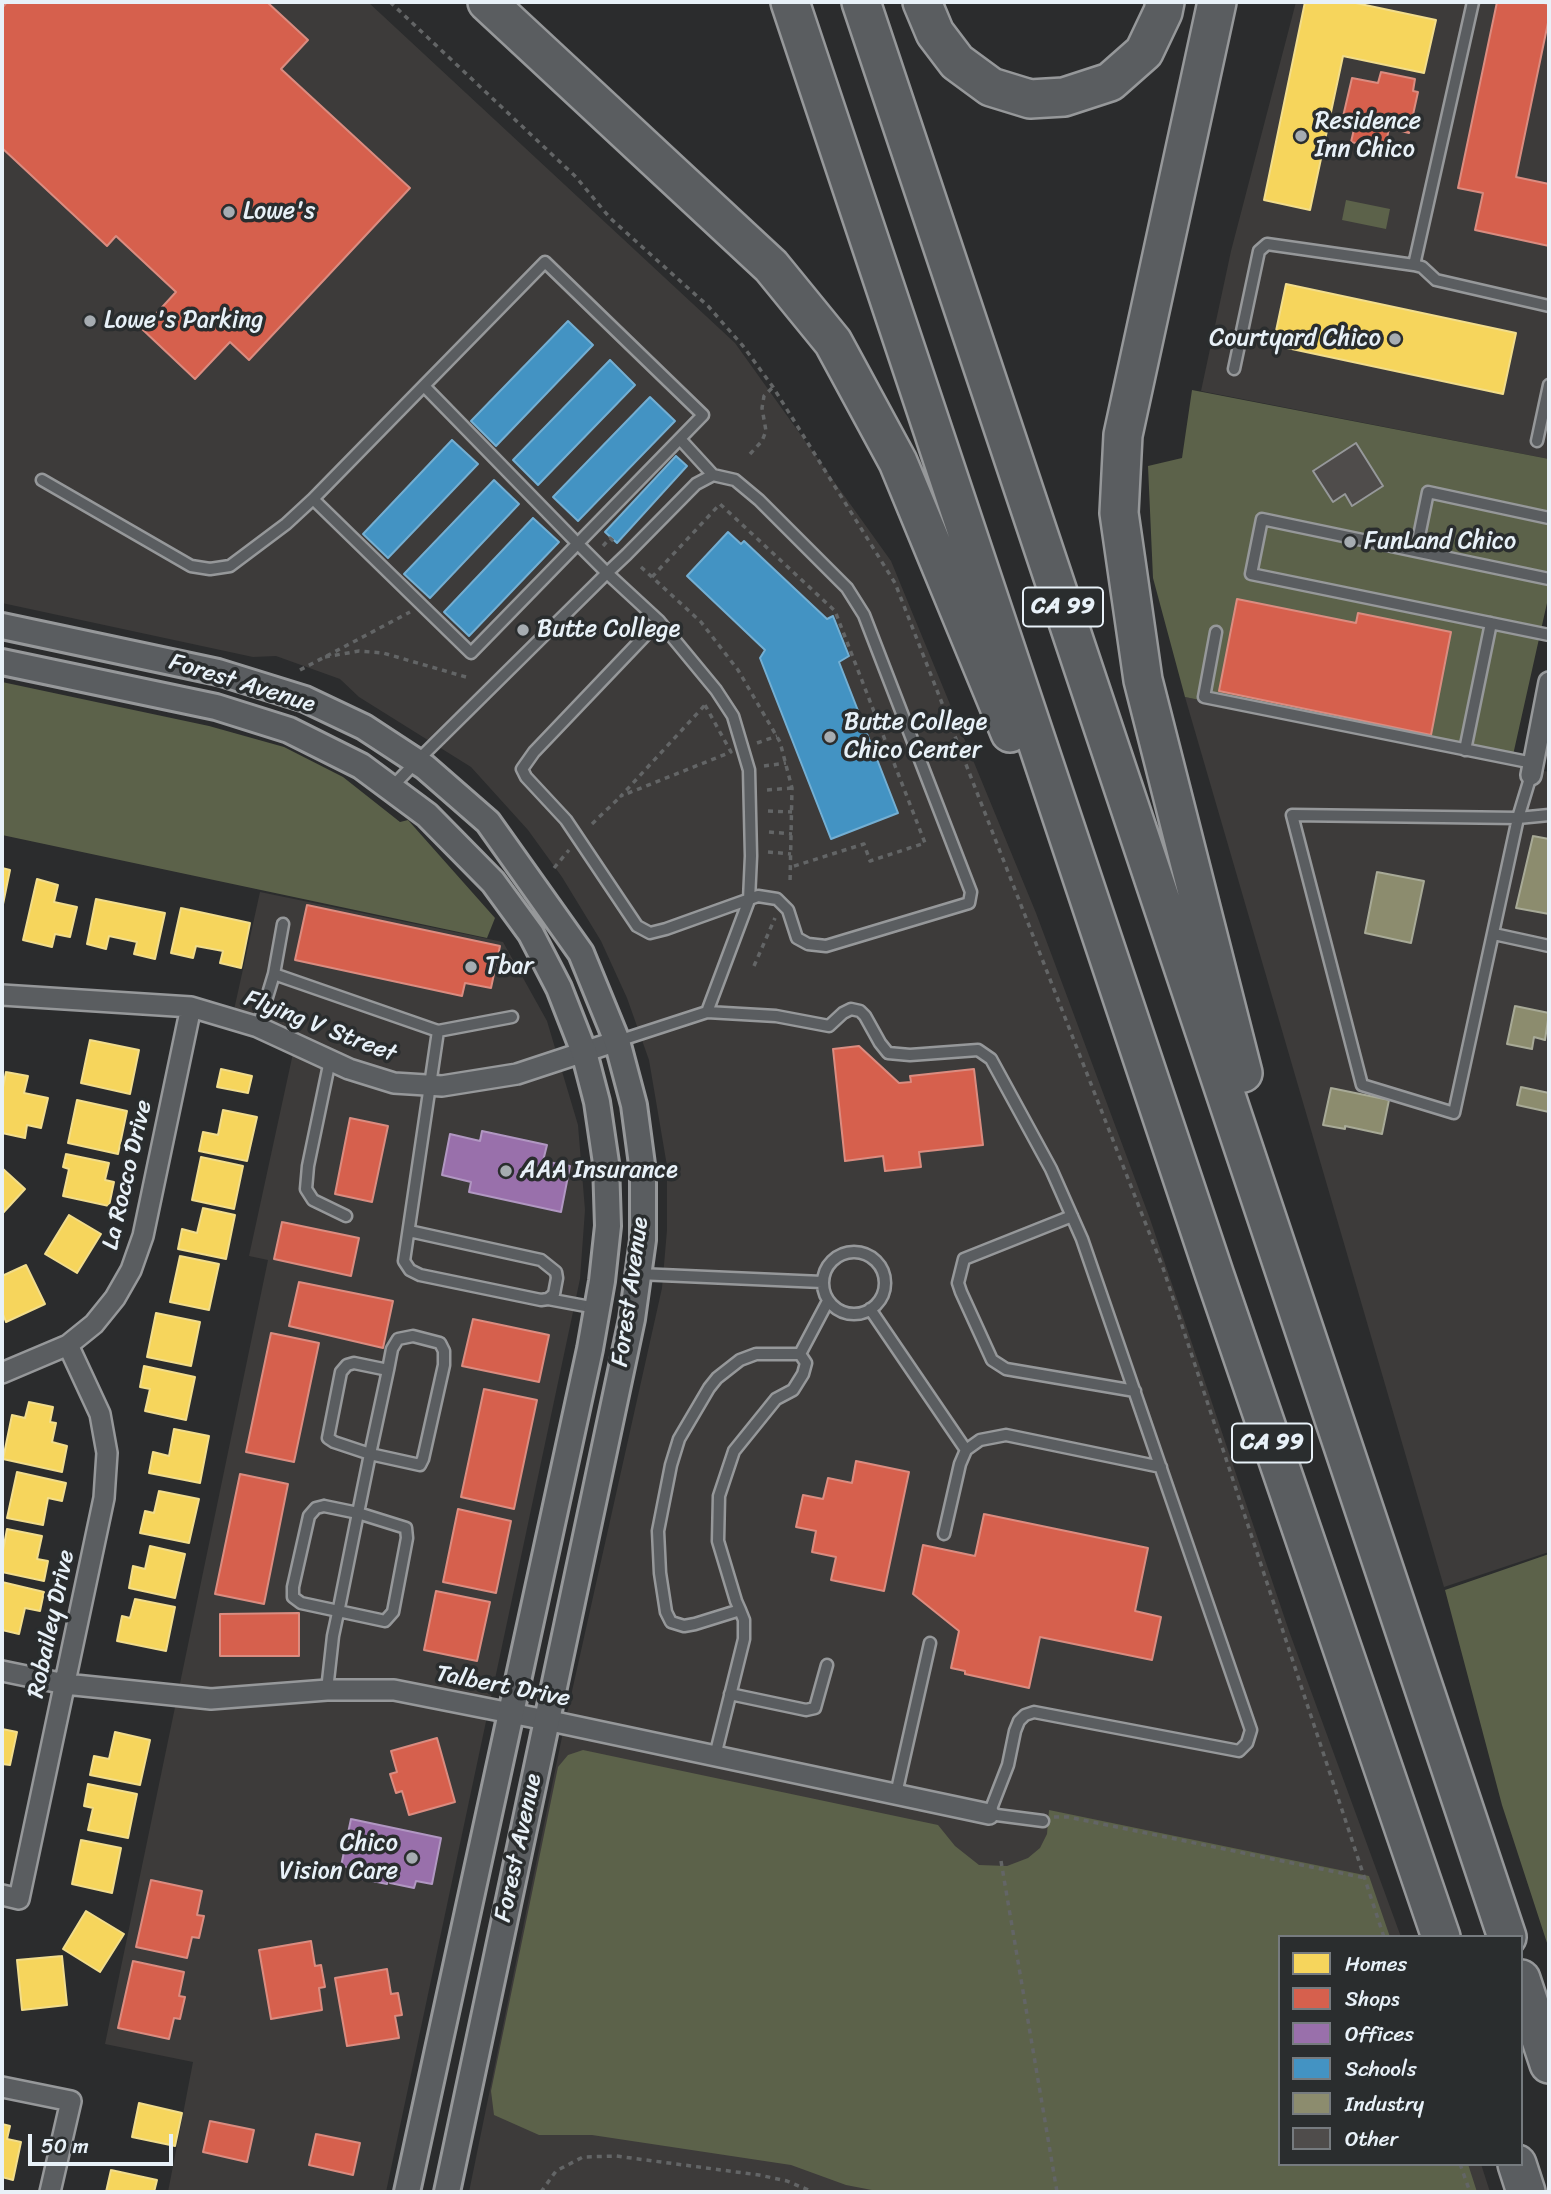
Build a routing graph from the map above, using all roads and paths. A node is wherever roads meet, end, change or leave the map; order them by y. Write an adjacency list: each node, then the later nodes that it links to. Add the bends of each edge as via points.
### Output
1 (487, 2): 71 (highway, via 771,266 833,342 898,462 1028,775)
2 (782, 2): 9 (highway)
3 (790, 2): 9 (highway, CA 99)
4 (861, 2): 84 (highway, CA 99)
5 (922, 2): 6 (highway, via 935,33 957,62 991,87 1030,99 1064,97 1110,82 1144,52)
6 (1165, 2)
7 (1217, 2): 84 (highway, via 1123,435 1119,513 1143,680 1259,1138)
8 (1473, 2): 10 (lane)
9 (816, 82): 71 (highway, CA 99)
10 (1414, 265): 11 (lane, via 1436,280); 12 (lane, via 1267,244 1259,251)
11 (1549, 306)
12 (1234, 369)
13 (1549, 385): 17 (lane)
14 (424, 386): 16 (lane, via 545,261 704,415); 21 (lane); 23 (lane)
15 (773, 387): 18 (path, via 764,396 762,408 766,431)
16 (680, 439): 19 (lane); 23 (lane)
17 (1537, 441)
18 (750, 454)
19 (713, 475): 28 (lane, via 696,484); 66 (lane, via 735,480 759,500 847,588 864,615 971,892 969,903 825,946 797,938 788,910 777,899 758,896)
20 (42, 480): 21 (lane, via 191,566 209,569 230,566)
21 (313, 499): 23 (lane, via 471,653)
22 (1549, 518): 26 (lane, via 1428,492)
23 (578, 544): 28 (lane)
24 (603, 546): 25 (path, via 610,538)
25 (621, 548)
26 (1416, 551): 30 (lane); 33 (lane, via 1262,519 1251,574)
27 (641, 567): 29 (path)
28 (607, 573): 32 (lane); 45 (lane)
29 (652, 577): 42 (path, via 701,622 738,670); 63 (path, via 720,504 835,611 925,843 870,861 864,844)
30 (1549, 579)
31 (402, 616): 37 (path)
32 (659, 621): 66 (lane, via 733,716 749,770); 66 (lane, via 522,768 572,829 637,926 650,933)
33 (1491, 623): 36 (lane); 44 (lane)
34 (2, 626): 45 (street, Forest Avenue, via 218,672 305,699 364,727)
35 (1216, 632): 44 (lane, via 1204,697)
36 (1549, 635)
37 (325, 657): 39 (path); 40 (path, via 359,651 383,653)
38 (2, 662): 50 (street, Forest Avenue, via 216,707 277,726 361,766)
39 (300, 670)
40 (466, 677)
41 (1549, 682): 48 (street)
42 (777, 736): 43 (path); 46 (path)
43 (757, 743)
44 (1465, 750): 48 (lane)
45 (416, 761): 50 (lane); 80 (street, Forest Avenue, via 496,833 581,953)
46 (786, 763): 47 (path); 49 (path)
47 (764, 766)
48 (1532, 769): 56 (lane)
49 (792, 788): 51 (path); 54 (path)
50 (391, 789): 81 (street, Forest Avenue, via 426,815 500,892 531,934)
51 (767, 790)
52 (621, 796): 52 (path, via 630,786 705,705 732,752); 57 (path)
53 (768, 811): 54 (path)
54 (792, 812): 59 (path)
55 (1549, 815): 56 (lane)
56 (1518, 818): 69 (lane); 69 (lane, via 1292,816 1362,1085 1454,1112)
57 (592, 824)
58 (769, 832): 59 (path)
59 (792, 834): 62 (path)
60 (573, 846): 64 (path)
61 (768, 852): 62 (path)
62 (791, 854): 63 (path)
63 (791, 867): 65 (path)
64 (554, 868)
65 (790, 884)
66 (749, 900): 76 (lane)
67 (776, 916): 72 (path)
68 (283, 925): 73 (lane)
69 (1494, 934): 70 (lane)
70 (1549, 946)
71 (1106, 948): 121 (highway, CA 99)
72 (754, 966)
73 (275, 974): 78 (lane); 79 (lane)
74 (2, 995): 75 (street, Flying V Street)
75 (191, 1007): 78 (street, Flying V Street); 94 (street, La Rocco Drive, via 143,1236 131,1270 94,1324)
76 (707, 1012): 80 (lane); 86 (lane, via 776,1016 829,1026 851,1009 865,1016 888,1053 978,1050 991,1059)
77 (512, 1017): 79 (lane)
78 (258, 1027): 82 (street, Flying V Street)
79 (438, 1031): 83 (lane)
80 (617, 1041): 81 (street, Flying V Street); 88 (street, Forest Avenue, via 634,1105 643,1172)
81 (584, 1052): 83 (street, Flying V Street, via 517,1074); 92 (street, Forest Avenue, via 606,1163 608,1226)
82 (330, 1060): 83 (street, Flying V Street, via 394,1083); 85 (lane, via 306,1189 313,1200)
83 (431, 1085): 87 (lane)
84 (1266, 1212): 122 (highway, CA 99)
85 (346, 1216)
86 (1072, 1216): 98 (lane); 98 (lane, via 964,1259 957,1283 992,1360 1006,1369)
87 (409, 1231): 90 (lane, via 404,1261 420,1275); 90 (lane, via 541,1260 556,1272 554,1294)
88 (638, 1274): 89 (lane); 113 (street, Forest Avenue)
89 (822, 1282): 91 (lane); 93 (lane, via 837,1256 867,1254 885,1279 881,1298)
90 (548, 1299): 92 (lane)
91 (828, 1301): 93 (lane, via 845,1313); 95 (lane)
92 (597, 1308): 112 (street, Forest Avenue)
93 (870, 1309): 99 (lane)
94 (68, 1345): 97 (street, La Rocco Drive); 109 (street, Robailey Drive, via 100,1414 107,1453 104,1498)
95 (800, 1354): 104 (lane, via 806,1363 803,1374 734,1451 719,1496 718,1541); 104 (lane, via 756,1354 717,1378 679,1439 671,1465 658,1531 666,1612 671,1622 684,1626)
96 (388, 1370): 100 (lane); 100 (lane, via 354,1363 341,1372 338,1382 328,1438); 100 (lane, via 398,1339 432,1340 444,1351 420,1465)
97 (2, 1373)
98 (1135, 1391): 101 (lane)
99 (966, 1450): 101 (lane, via 980,1440 1006,1435); 103 (lane)
100 (370, 1454): 102 (lane)
101 (1161, 1467): 116 (lane, via 1251,1730 1247,1743 1239,1751 1034,1712 1019,1721)
102 (358, 1513): 105 (lane); 105 (lane, via 316,1508 309,1516 298,1561 293,1597); 105 (lane, via 406,1528 393,1612 385,1621)
103 (944, 1534)
104 (740, 1610): 111 (lane, via 744,1639)
105 (338, 1612): 110 (lane)
106 (930, 1643): 115 (lane)
107 (827, 1665): 111 (lane, via 815,1708)
108 (2, 1671): 109 (street, Talbert Drive)
109 (65, 1684): 110 (street, Talbert Drive, via 211,1699); 120 (street, Robailey Drive, via 19,1899)
110 (327, 1690): 112 (street, Talbert Drive, via 394,1690)
111 (730, 1694): 114 (lane)
112 (510, 1713): 113 (street, Talbert Drive); 129 (street, Forest Avenue)
113 (546, 1720): 114 (street, Talbert Drive); 130 (street, Forest Avenue)
114 (715, 1756): 115 (street, Talbert Drive)
115 (896, 1794): 116 (street, Talbert Drive)
116 (989, 1814): 117 (lane)
117 (1043, 1821): 119 (path, via 1068,1817)
118 (1001, 1861): 133 (path)
119 (1364, 1878)
120 (2, 1895)
121 (1440, 1935)
122 (1506, 1935)
123 (1523, 1985): 124 (highway)
124 (1549, 2064)
125 (2, 2087): 128 (street, via 71,2101)
126 (1461, 2166): 134 (path)
127 (1518, 2166): 135 (highway)
128 (50, 2192)
129 (407, 2192)
130 (447, 2192)
131 (541, 2192): 132 (path, via 556,2171 583,2157 616,2156 759,2175)
132 (813, 2192)
133 (1057, 2192)
134 (1469, 2192)
135 (1526, 2192)

